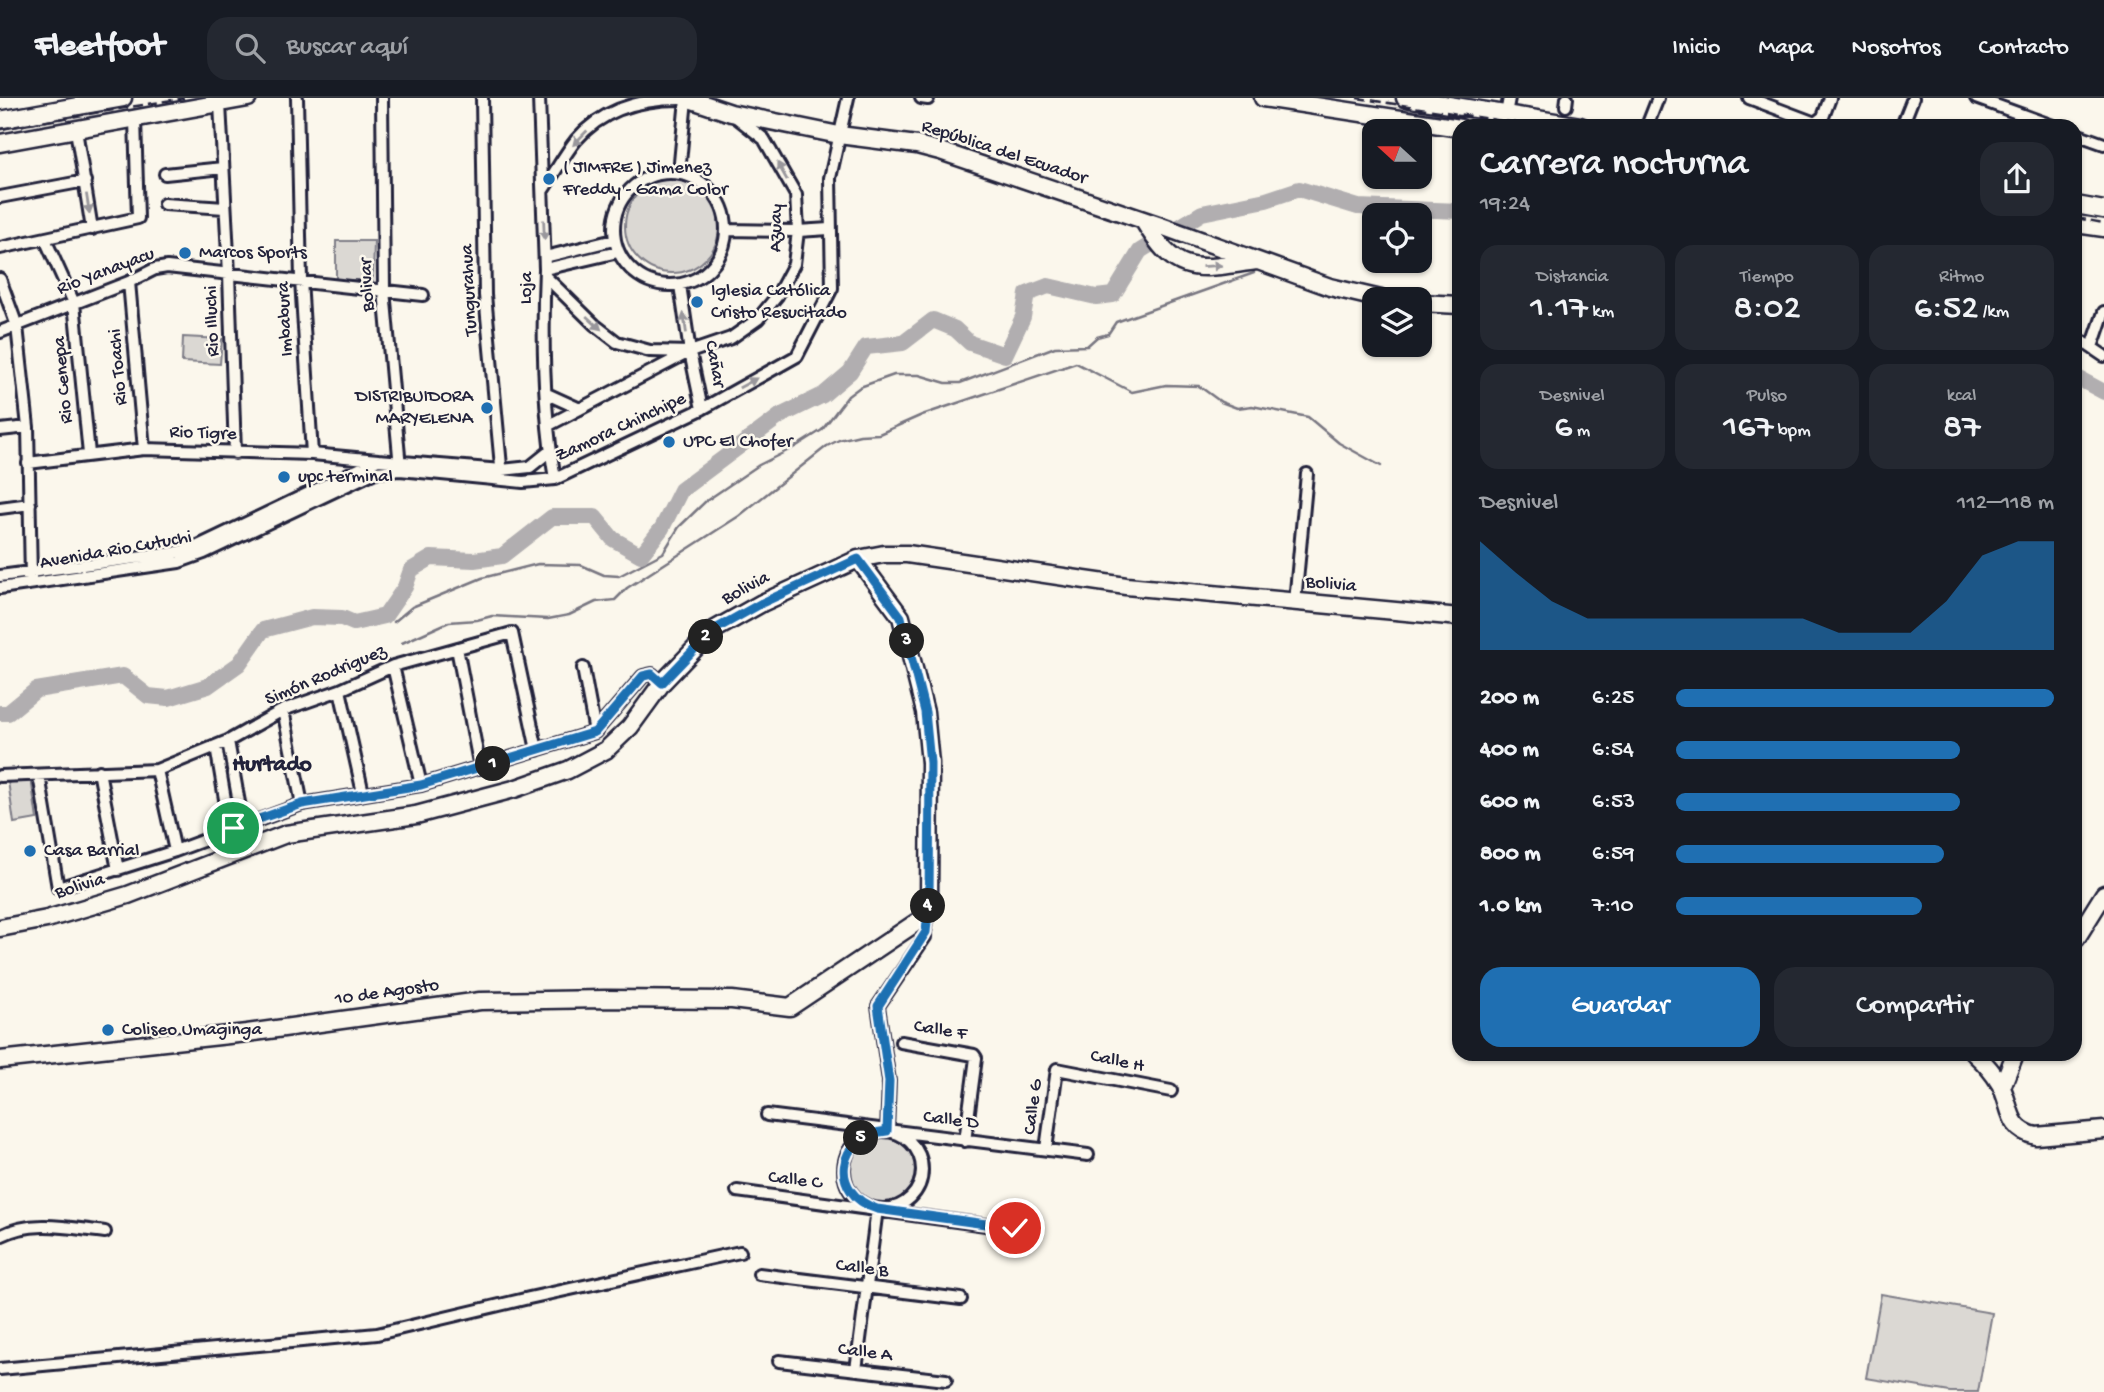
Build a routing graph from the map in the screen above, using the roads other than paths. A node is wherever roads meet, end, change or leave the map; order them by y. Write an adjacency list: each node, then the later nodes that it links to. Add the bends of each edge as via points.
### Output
1 (123, 98): 26 (street)
2 (248, 98): 16 (street)
3 (297, 98): 58 (street, Imbabura)
4 (383, 98): 61 (street, Bolivar)
5 (482, 98): 89 (street, Tungurahua, via 485,295)
6 (539, 98): 37 (street, Loja)
7 (848, 98): 29 (street, Zamora Chinchipe)
8 (1263, 98): 27 (street)
9 (1405, 98): 17 (street)
10 (1658, 98): 21 (street)
11 (1749, 98): 22 (street)
12 (1830, 98): 23 (street)
13 (1913, 98): 24 (street)
14 (1976, 98): 25 (street)
15 (686, 99): 18 (street, República del Ecuador); 34 (street); 37 (street, one-way to 37, via 657,98 604,116 577,139)
16 (220, 104): 19 (street); 33 (street, Rio Illuchi)
17 (1507, 106): 20 (street)
18 (731, 113): 29 (street, República del Ecuador); 48 (street, Azuay, one-way to 18, via 796,195 781,168 764,139)
19 (135, 119): 28 (street); 45 (street, via 138,218)
20 (1555, 119)
21 (1650, 119)
22 (1804, 119)
23 (1820, 119)
24 (1905, 119)
25 (2034, 119)
26 (0, 120)
27 (1452, 127)
28 (75, 130): 31 (street); 36 (street)
29 (839, 135): 46 (street, Zamora Chinchipe); 49 (street, República del Ecuador, via 940,151 1143,220)
30 (2082, 136): 32 (street)
31 (0, 143)
32 (2104, 144)
33 (223, 168): 35 (street); 41 (street, Rio Illuchi)
34 (679, 173): 47 (street, via 698,179 713,192); 51 (street, via 652,175 629,190 615,213)
35 (165, 174)
36 (85, 181): 38 (street); 45 (street, one-way to 45)
37 (543, 190): 53 (street, Loja, one-way to 53)
38 (0, 197)
39 (164, 204): 41 (street)
40 (2082, 206): 42 (street)
41 (225, 208): 56 (street, Rio Illuchi)
42 (2104, 209)
43 (2082, 225): 44 (street)
44 (2104, 228)
45 (92, 229): 50 (street)
46 (829, 229): 48 (street); 76 (street, Zamora Chinchipe, one-way to 46, via 800,354 832,287)
47 (727, 230): 48 (street); 60 (street, via 713,266)
48 (798, 231): 72 (street, Azuay, via 794,264 758,319 731,338)
49 (1159, 233): 54 (street, República del Ecuador, via 1196,238); 54 (street, República del Ecuador, one-way to 54, via 1170,257 1181,264)
50 (45, 239): 52 (street); 64 (street, Rio Cenepa)
51 (616, 246): 53 (street); 55 (street); 60 (street, via 624,263 639,277 659,285)
52 (0, 248)
53 (545, 257): 55 (street, Loja)
54 (1257, 261): 63 (street, República del Ecuador)
55 (545, 273): 72 (street, Azuay, one-way to 72, via 617,342 650,351); 74 (street, Loja)
56 (229, 274): 58 (street, Rio Yanayacu); 59 (street, Rio Yanayacu, via 167,267); 82 (street, Rio Illuchi)
57 (0, 279): 68 (street)
58 (301, 281): 61 (street, Rio Yanayacu); 84 (street, Imbabura)
59 (129, 282): 64 (street, Rio Yanayacu); 80 (street, Rio Toachi)
60 (680, 285): 72 (street, Cañar, one-way to 60)
61 (384, 290): 62 (street, Rio Yanayacu); 87 (street, Bolivar)
62 (423, 295)
63 (1362, 295)
64 (74, 303): 68 (street, Rio Yanayacu); 83 (street, Rio Cenepa)
65 (1432, 304): 66 (street)
66 (1452, 305)
67 (2104, 312): 71 (street)
68 (17, 326): 69 (street, Rio Yanayacu); 78 (street)
69 (0, 332)
70 (2082, 341): 71 (street)
71 (2092, 347): 73 (street)
72 (690, 352): 75 (street); 76 (street, Cañar)
73 (2104, 356)
74 (547, 394): 75 (street); 77 (street, Loja)
75 (580, 409): 77 (street)
76 (702, 409): 90 (street, Zamora Chinchipe)
77 (549, 425): 81 (street, Loja)
78 (28, 427): 79 (street); 86 (street)
79 (0, 430)
80 (144, 449): 82 (street, Rio Tigre); 83 (street, Rio Tigre)
81 (550, 451): 89 (street, Avenida Rio Cutuchi, via 530,467); 90 (street, Loja)
82 (236, 453): 84 (street, Rio Tigre)
83 (89, 454): 86 (street, Rio Tigre)
84 (312, 454): 85 (street, Rio Tigre)
85 (378, 460): 87 (street, Avenida Rio Cutuchi); 95 (street, Avenida Rio Cutuchi, via 196,547)
86 (28, 463): 91 (street)
87 (400, 465): 89 (street, Avenida Rio Cutuchi); 95 (street, Avenida Rio Cutuchi, via 375,472 179,562)
88 (1307, 474): 97 (street)
89 (502, 475): 90 (street, Avenida Rio Cutuchi, via 523,482)
90 (555, 479)
91 (30, 504): 92 (street); 95 (street)
92 (0, 508)
93 (858, 559): 97 (street, Bolivia, via 907,554 1126,586); 102 (street, Bolivia, via 712,631); 124 (street, via 898,612 925,712 930,763)
94 (0, 576): 95 (street, Avenida Rio Cutuchi)
95 (31, 579): 96 (street, Avenida Rio Cutuchi)
96 (0, 588)
97 (1295, 603): 98 (street, Bolivia)
98 (1452, 616)
99 (457, 648): 100 (street, Simón Rodriguez); 108 (street, Simón Rodriguez, via 512,633); 109 (street)
100 (393, 666): 103 (street, Simón Rodriguez); 116 (street)
101 (583, 668): 105 (street)
102 (662, 683): 105 (street, via 652,674 643,676); 125 (street, Bolivia, via 630,727 606,750 568,771 416,815 286,834 128,895)
103 (340, 690): 104 (street, Simón Rodriguez); 117 (street)
104 (283, 710): 106 (street, Simón Rodriguez); 118 (street)
105 (595, 732): 108 (street)
106 (228, 741): 107 (street, Simón Rodriguez); 114 (street)
107 (216, 746): 110 (street, Simón Rodriguez); 115 (street)
108 (537, 750): 109 (street)
109 (480, 768): 116 (street)
110 (157, 770): 111 (street, Simón Rodriguez); 121 (street)
111 (99, 771): 112 (street, Simón Rodriguez); 122 (street)
112 (39, 775): 113 (street, Simón Rodriguez); 122 (street, via 58,888)
113 (0, 776)
114 (235, 780): 115 (street); 119 (street)
115 (222, 783): 120 (street)
116 (421, 785): 117 (street)
117 (363, 793): 118 (street)
118 (302, 804): 119 (street)
119 (243, 825): 120 (street)
120 (230, 830): 121 (street)
121 (175, 851): 122 (street)
122 (118, 870)
123 (2104, 894): 126 (street)
124 (926, 916): 128 (street, 10 de Agosto, via 797,1004 781,1008 732,1000 480,1001); 136 (street, via 925,937 878,1006 889,1081)
125 (0, 928)
126 (2082, 929)
127 (901, 1042): 137 (street, Calle F, via 976,1058)
128 (0, 1060)
129 (1982, 1061): 132 (street)
130 (2012, 1061): 132 (street)
131 (1057, 1069): 133 (street, Calle H); 138 (street, Calle G)
132 (2002, 1087): 135 (street, via 2008,1111 2025,1134)
133 (1171, 1091)
134 (767, 1115): 136 (street, Calle D)
135 (2104, 1130)
136 (887, 1131): 137 (street, Calle D); 141 (street, via 856,1141 845,1160 850,1192); 141 (street, via 915,1148 920,1180 916,1191 899,1206)
137 (965, 1141): 138 (street, Calle D)
138 (1046, 1149): 139 (street, Calle D)
139 (1088, 1155)
140 (737, 1191): 141 (street, Calle C)
141 (877, 1209): 142 (street, Calle C); 147 (street)
142 (1015, 1228)
143 (105, 1232): 144 (street, via 38,1225 16,1227)
144 (0, 1236)
145 (740, 1252): 150 (street, via 377,1334)
146 (759, 1274): 147 (street, Calle B)
147 (866, 1288): 148 (street, Calle B); 151 (street)
148 (961, 1299)
149 (779, 1361): 151 (street, Calle A)
150 (0, 1369)
151 (856, 1370): 152 (street, Calle A)
152 (946, 1380)

